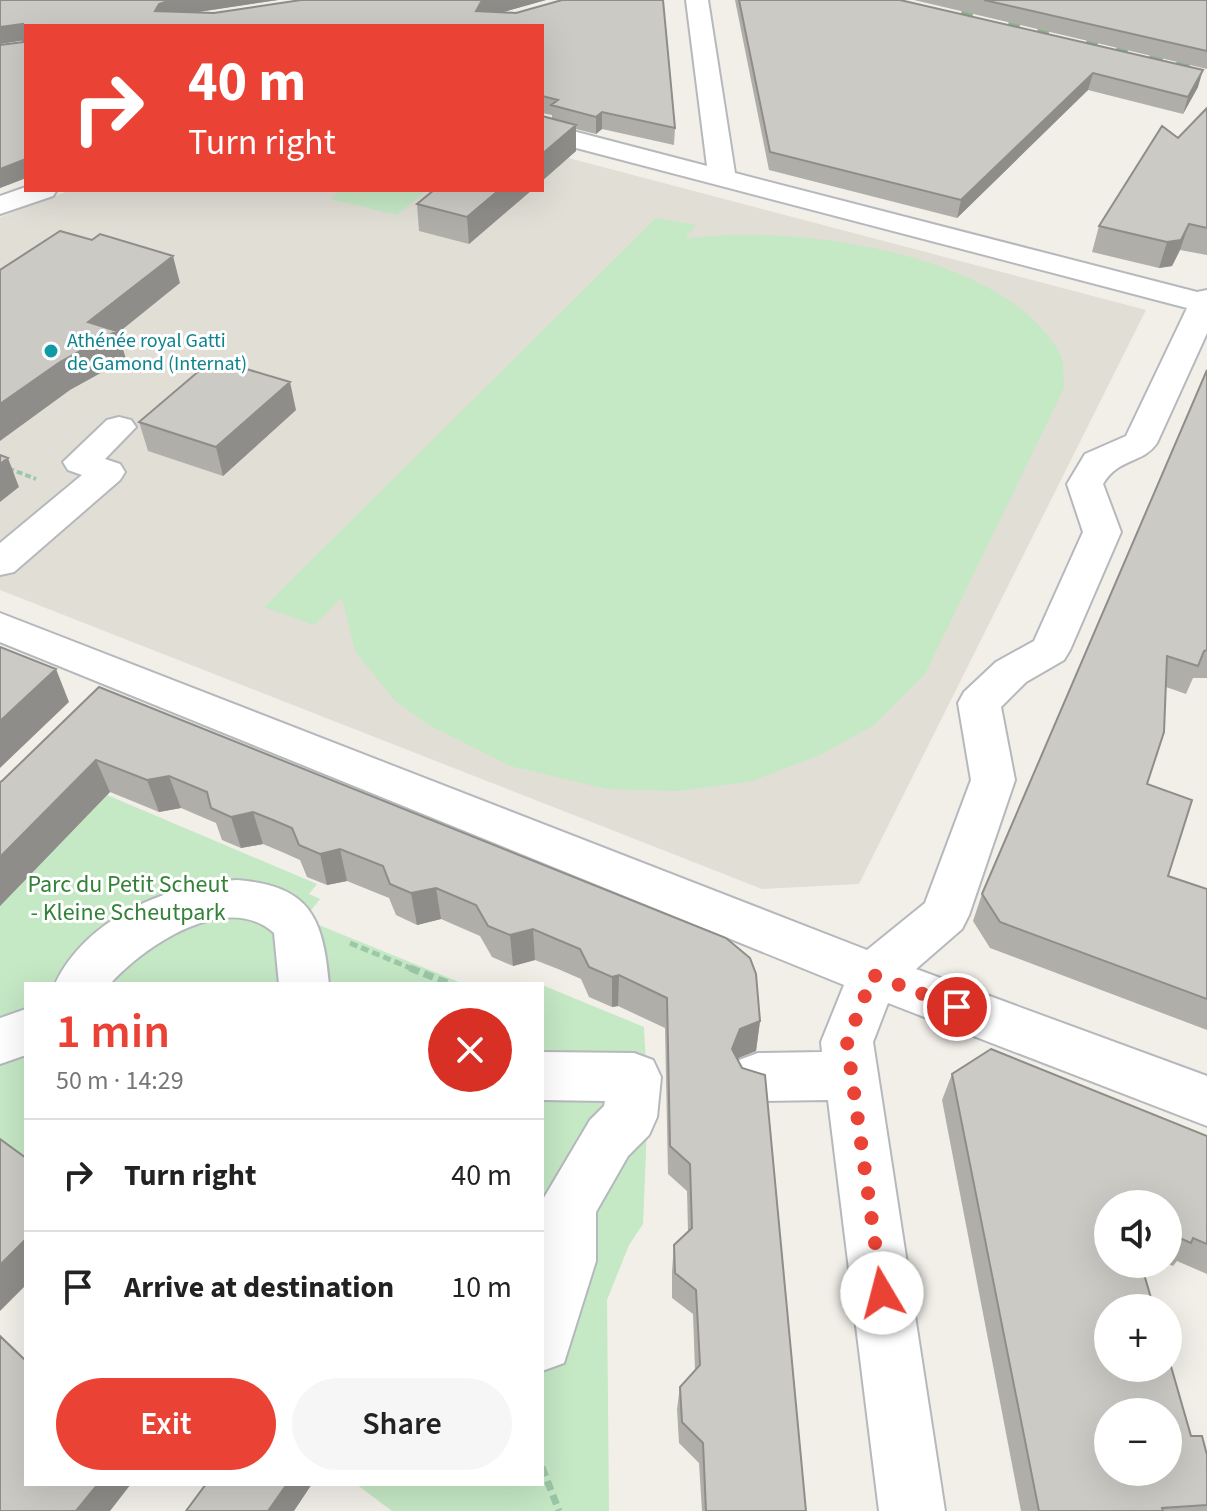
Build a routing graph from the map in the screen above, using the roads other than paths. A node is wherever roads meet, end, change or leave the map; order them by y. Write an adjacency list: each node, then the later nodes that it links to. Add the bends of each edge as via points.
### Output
1 (697, 0): 3 (street)
2 (544, 132): 3 (street)
3 (722, 178): 6 (street)
4 (38, 192): 5 (street)
5 (0, 206)
6 (1206, 302): 12 (street, via 1140,443 1098,462 1085,484 1102,532 1050,650 1011,672 979,703 993,780 945,915)
7 (119, 427): 8 (street, via 81,462 107,472)
8 (0, 563)
9 (0, 627): 10 (street)
10 (125, 677): 11 (street); 12 (street)
11 (91, 710)
12 (873, 975): 18 (street, via 847,1042); 20 (street)
13 (82, 982): 14 (street, via 139,928 212,901 260,901 290,918 298,935)
14 (304, 982)
15 (24, 1033): 16 (street)
16 (0, 1041)
17 (544, 1076): 21 (street, via 650,1077 630,1117 609,1138 568,1207 567,1261)
18 (852, 1076): 19 (street); 22 (street)
19 (758, 1077)
20 (1207, 1101)
21 (544, 1329)
22 (912, 1511)

